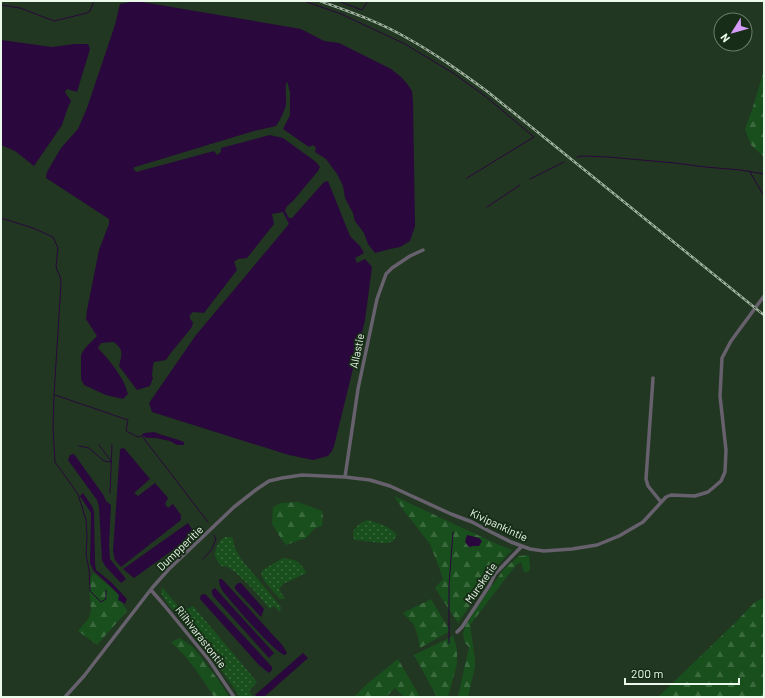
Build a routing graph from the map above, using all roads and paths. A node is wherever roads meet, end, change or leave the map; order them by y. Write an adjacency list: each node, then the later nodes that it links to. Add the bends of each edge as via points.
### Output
1 (423, 250): 4 (street, Allastie, via 392,268 386,274 379,293 358,389)
2 (764, 296): 5 (street, Kivipankintie, via 731,341 722,358 720,396 726,450 725,472 721,480 708,492 695,496 671,495)
3 (653, 378): 5 (street, via 646,479 648,486)
4 (345, 477): 6 (street, Kivipankintie, via 390,486); 7 (street, Dumpperitie, via 302,475 269,481 234,507 169,569)
5 (662, 502): 6 (street, Kivipankintie, via 643,522 597,545 544,551)
6 (522, 546): 8 (street, Mursketie, via 496,574)
7 (151, 590): 9 (street, Dumpperitie); 10 (street, Riihivarastontie, via 209,660)
8 (457, 632)
9 (65, 697)
10 (234, 697)

